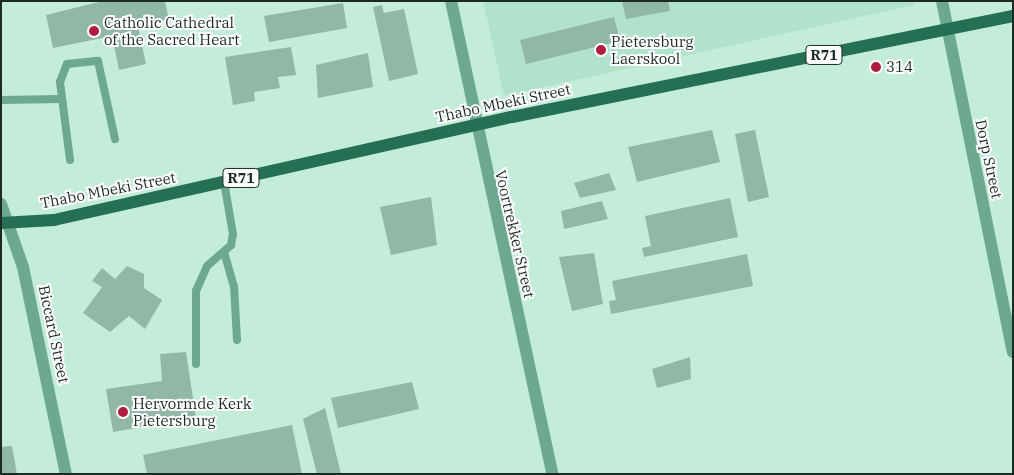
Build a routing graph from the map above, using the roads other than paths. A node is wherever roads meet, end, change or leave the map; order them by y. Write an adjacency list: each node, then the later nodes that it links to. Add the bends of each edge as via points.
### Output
1 (451, 1): 7 (street, Voortrekker Street)
2 (942, 1): 4 (street, Dorp Street)
3 (1013, 16): 4 (main road, Thabo Mbeki Street / R71)
4 (947, 30): 7 (main road, Thabo Mbeki Street / R71); 15 (street, Dorp Street)
5 (61, 99): 6 (lane); 8 (lane, via 60,75 67,64 98,61); 9 (lane)
6 (1, 100)
7 (475, 125): 10 (main road, Thabo Mbeki Street / R71); 18 (street, Voortrekker Street)
8 (115, 139)
9 (70, 160)
10 (224, 182): 12 (main road, Thabo Mbeki Street / R71, via 54,220); 13 (lane, via 233,234)
11 (1, 204): 12 (street, Biccard Street)
12 (4, 222): 17 (street, Biccard Street, via 23,267)
13 (224, 252): 14 (lane, via 234,286); 16 (lane, via 207,266 196,291)
14 (237, 340)
15 (1013, 352)
16 (196, 364)
17 (66, 474)
18 (552, 474)

